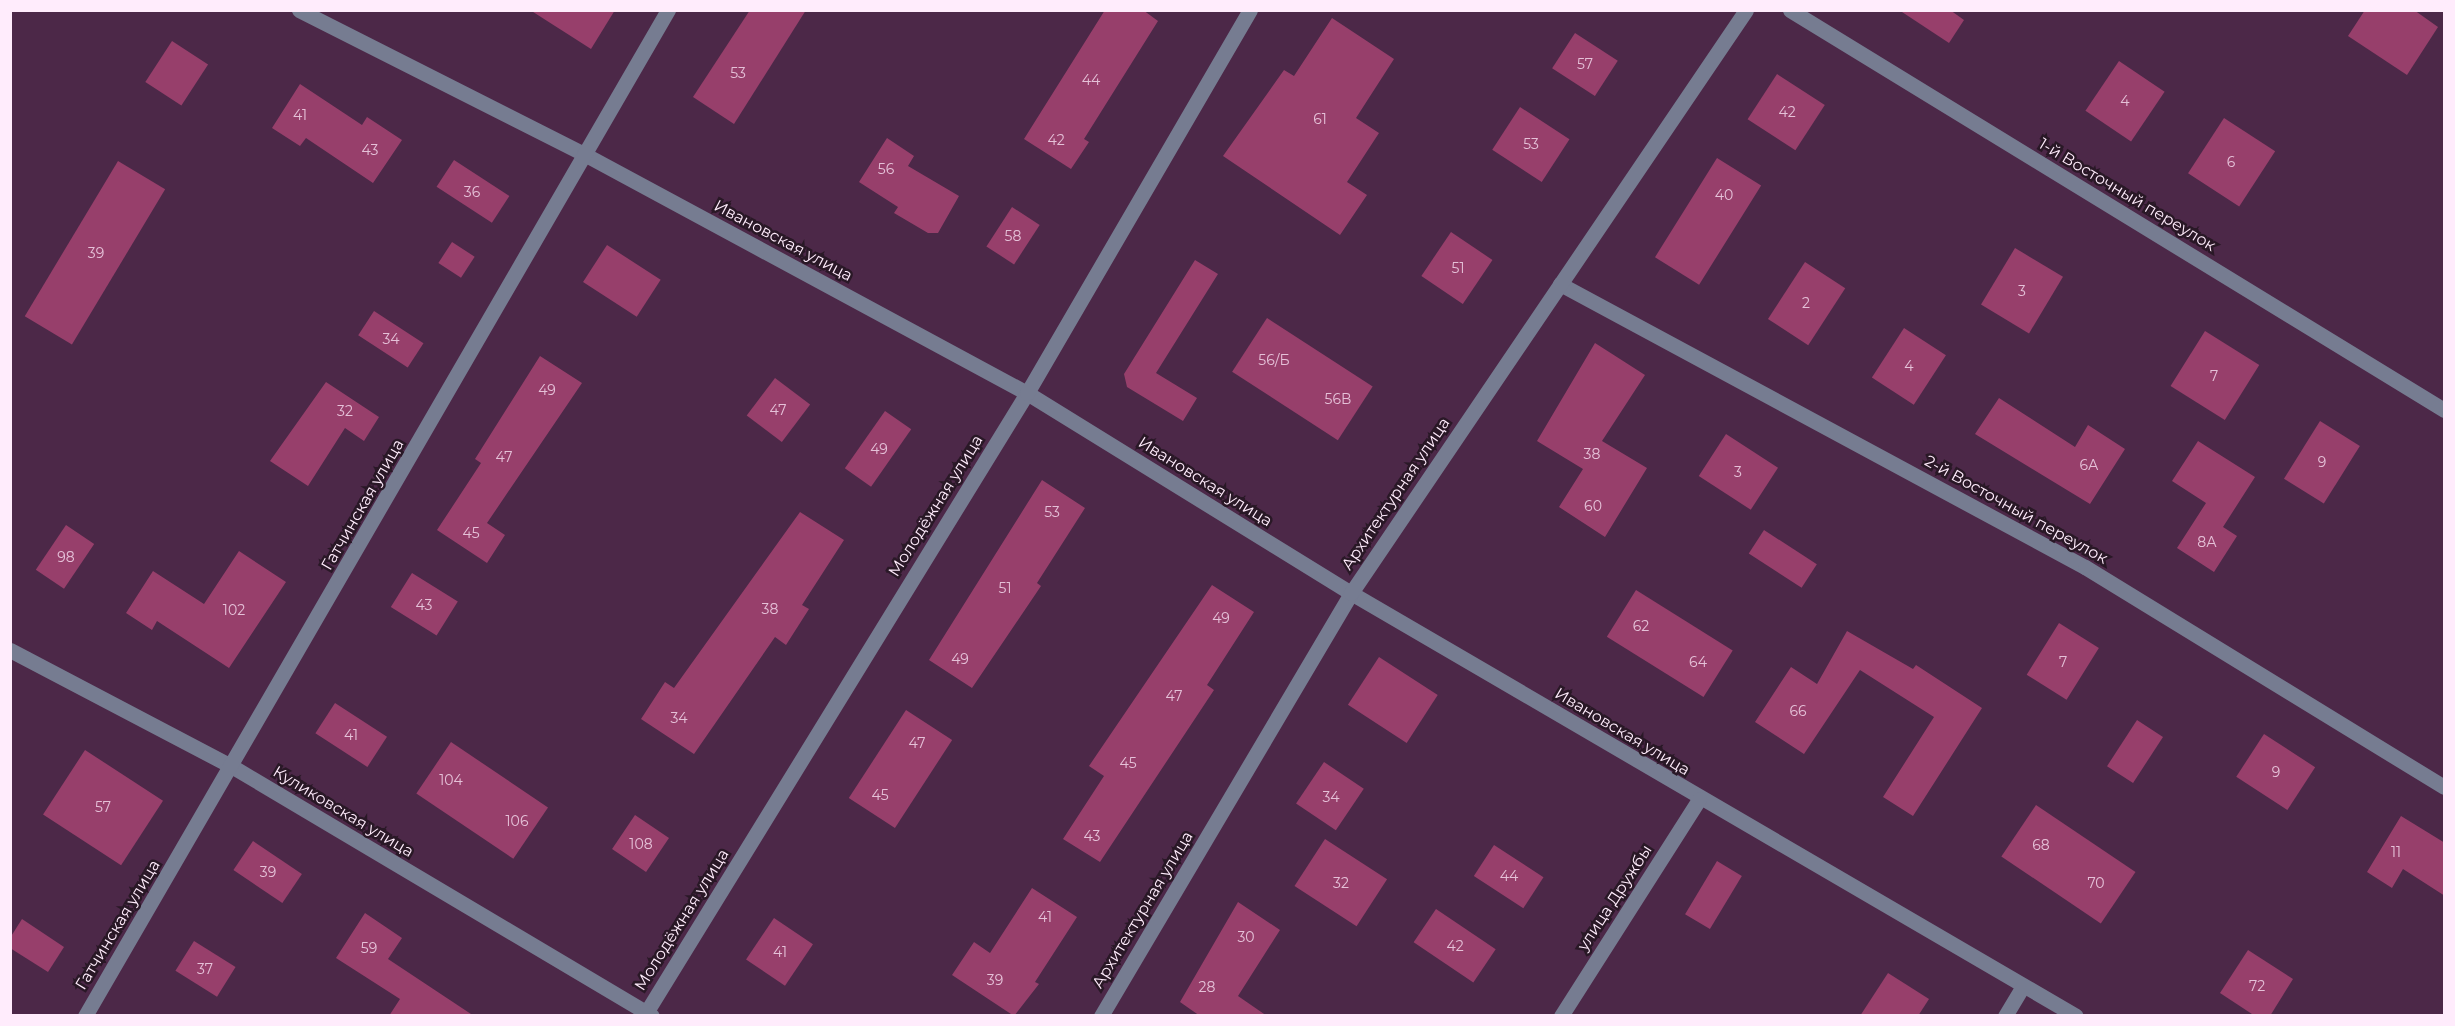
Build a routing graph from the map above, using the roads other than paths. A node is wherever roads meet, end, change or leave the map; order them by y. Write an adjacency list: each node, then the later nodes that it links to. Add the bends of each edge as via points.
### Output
1 (299, 10): 6 (street, Ивановская улица)
2 (668, 10): 6 (street, Гатчинская улица)
3 (1250, 10): 8 (street, Молодёжная улица)
4 (1746, 10): 7 (street, Архитектурная улица)
5 (1790, 10): 9 (street, 1-й Восточный переулок)
6 (584, 154): 8 (street, Ивановская улица); 12 (street, Гатчинская улица)
7 (1560, 284): 10 (street, Архитектурная улица); 13 (street, 2-й Восточный переулок, via 2085,567)
8 (1027, 393): 10 (street, Ивановская улица); 16 (street, Молодёжная улица)
9 (2445, 410)
10 (1351, 593): 14 (street, Ивановская улица); 18 (street, Архитектурная улица)
11 (10, 650): 12 (street, Куликовская улица)
12 (233, 767): 16 (street, Куликовская улица); 17 (street, Гатчинская улица)
13 (2445, 787)
14 (1700, 799): 15 (street, Ивановская улица); 19 (street, улица Дружбы)
15 (2023, 986): 20 (street); 21 (street, Ивановская улица)
16 (647, 1014)
17 (85, 1016)
18 (1101, 1016)
19 (1561, 1016)
20 (2005, 1016)
21 (2076, 1016)

